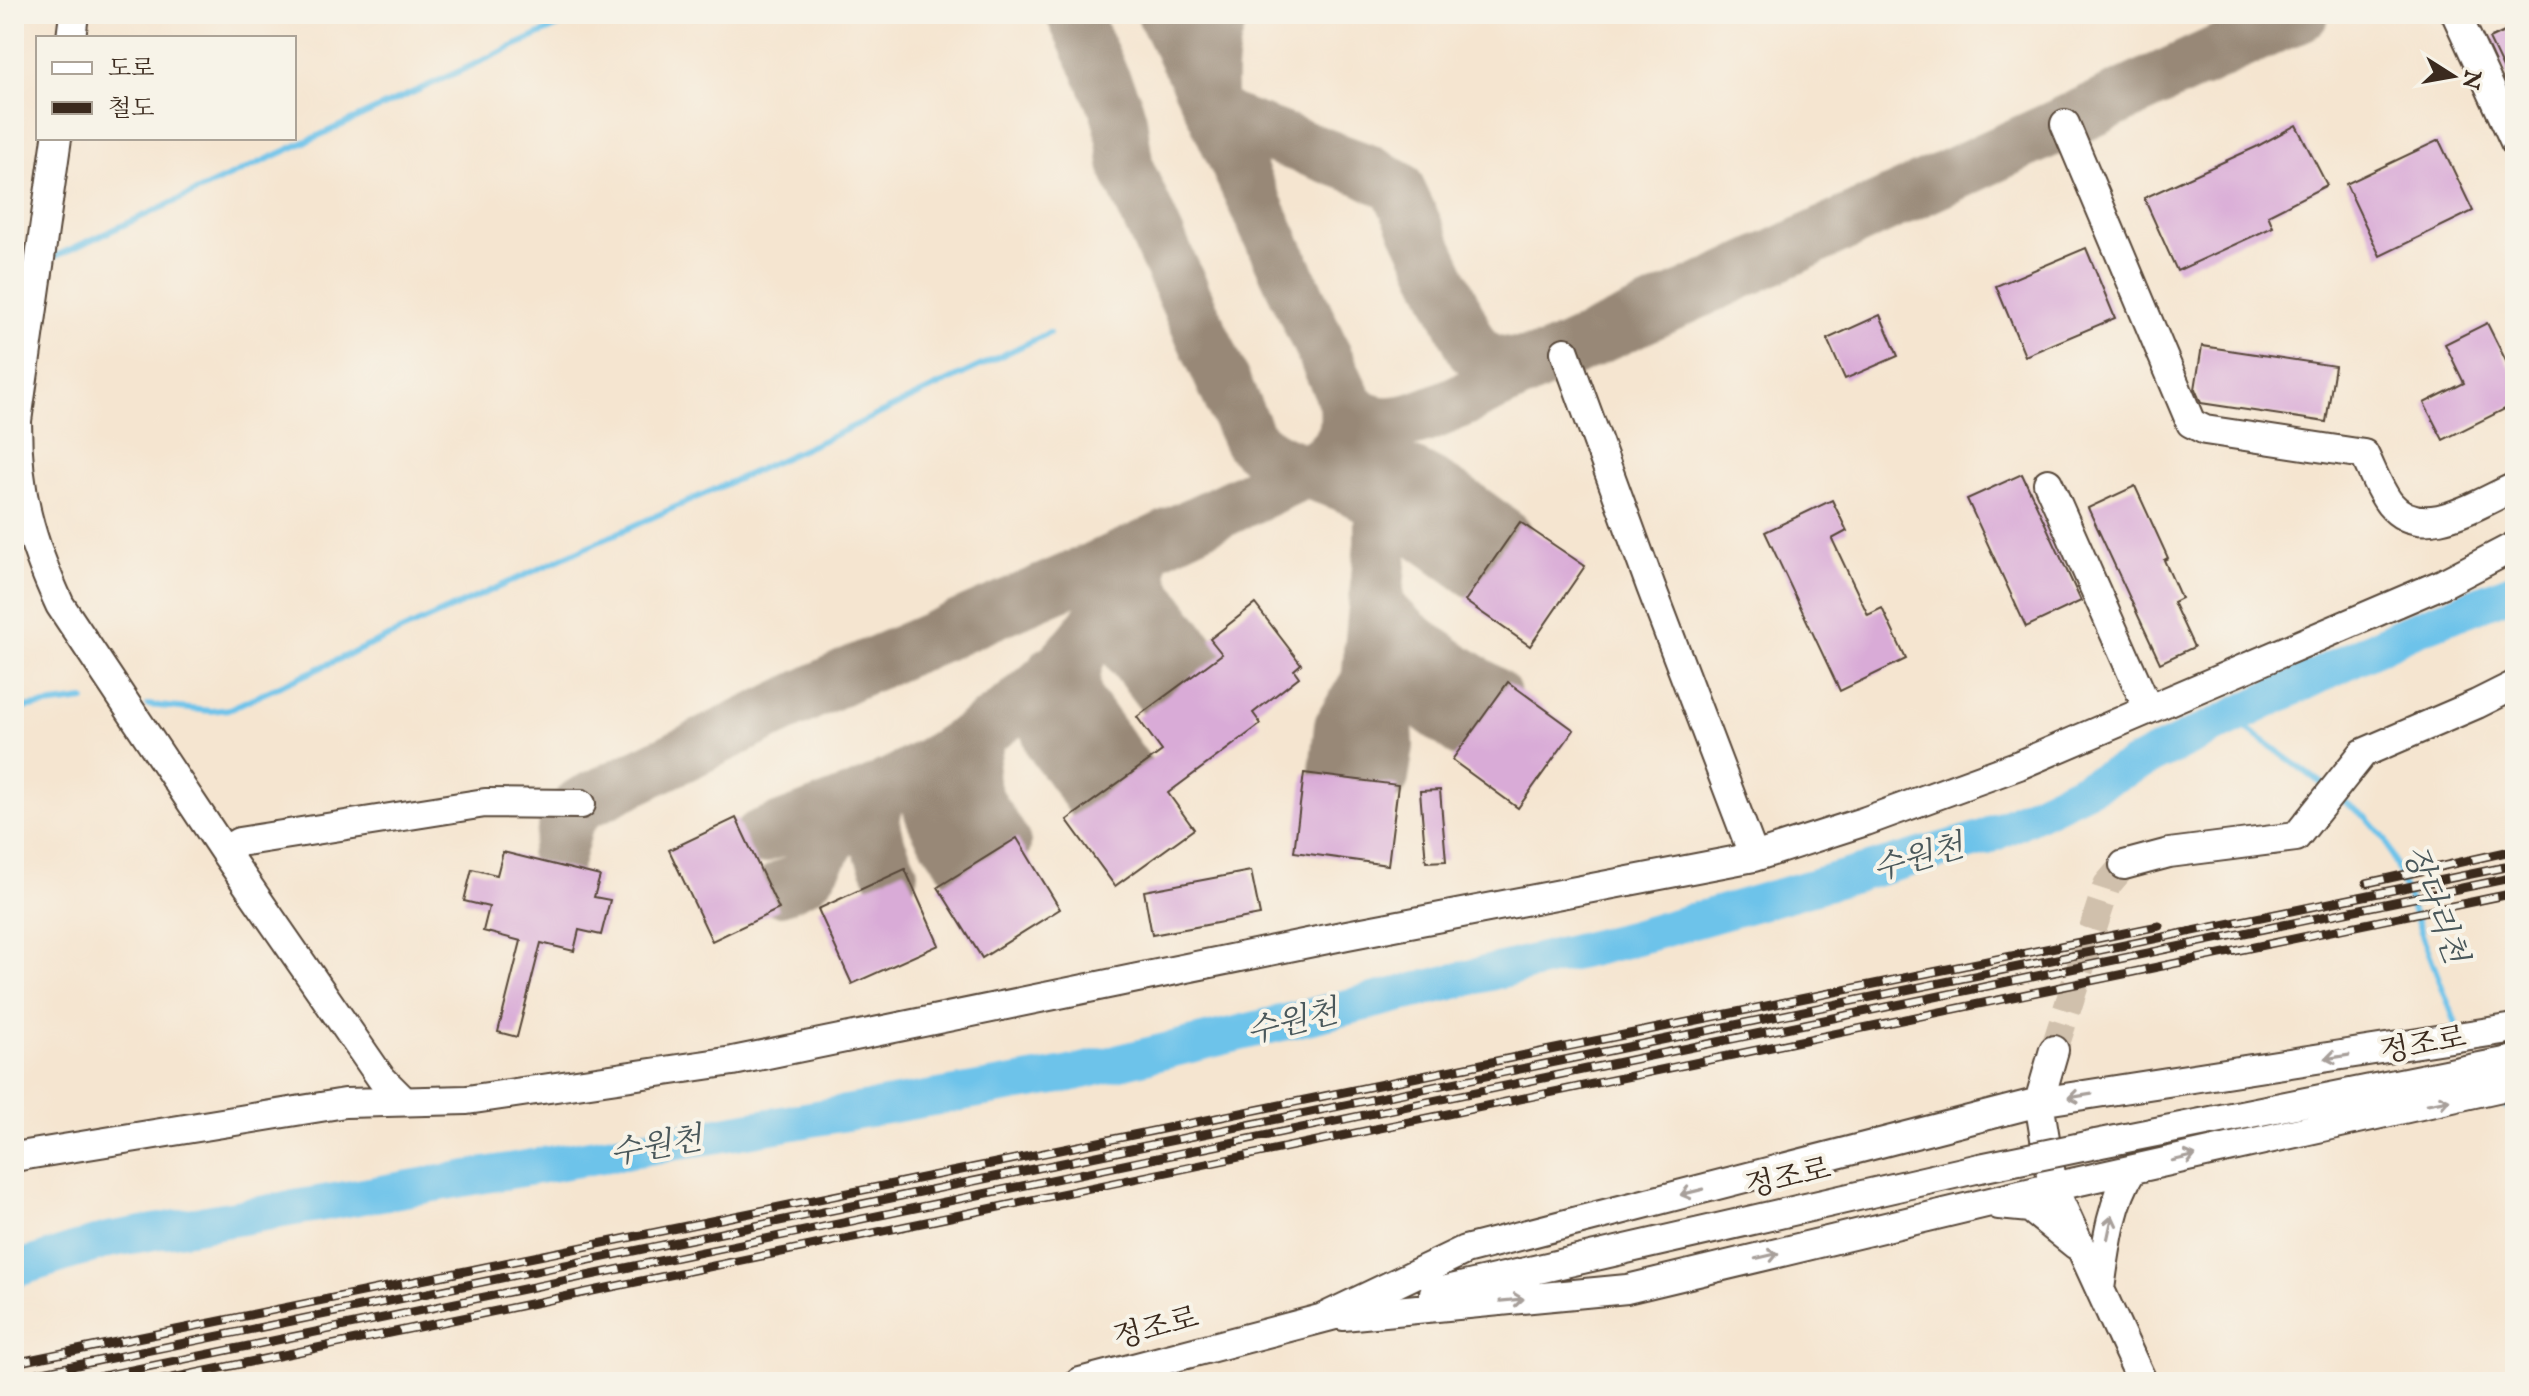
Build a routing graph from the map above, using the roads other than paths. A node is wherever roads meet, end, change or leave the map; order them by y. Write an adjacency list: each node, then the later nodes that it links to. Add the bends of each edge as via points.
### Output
1 (74, 14): 3 (street)
2 (2456, 14): 6 (street)
3 (71, 36)
4 (2065, 124): 9 (street, via 2191,423 2205,430 2364,454 2389,502 2412,519 2439,520)
5 (57, 140): 14 (street, via 17,421 25,515 60,605)
6 (2515, 142)
7 (1565, 352): 15 (street)
8 (2048, 483): 12 (street)
9 (2515, 487)
10 (2515, 546): 12 (street, via 2444,583)
11 (2515, 685): 16 (street, via 2363,753 2296,837 2169,853)
12 (2148, 709): 15 (street, via 2005,770)
13 (581, 804): 14 (street, via 485,803 239,842)
14 (224, 851): 21 (street, via 381,1078)
15 (1754, 857): 21 (street, via 733,1061 467,1100)
16 (2124, 865)
17 (2515, 1028): 22 (street, one-way to 22)
18 (2054, 1050): 22 (street)
19 (2515, 1060): 29 (street, 정조로, bridge, via 1980,1168)
20 (2515, 1084): 24 (street, one-way to 20)
21 (404, 1101): 23 (street, via 345,1103)
22 (2039, 1102): 25 (street); 29 (street, one-way to 29, via 1465,1250)
23 (14, 1157)
24 (2132, 1170): 25 (street); 28 (street, one-way to 24, via 2111,1223)
25 (2053, 1187): 26 (street); 27 (street)
26 (1986, 1203): 27 (street, via 2030,1208); 29 (street, one-way to 26, via 1627,1289)
27 (2083, 1251): 28 (street)
28 (2100, 1289): 30 (street)
29 (1323, 1318): 31 (street, 정조로)
30 (2142, 1381)
31 (1080, 1382)

